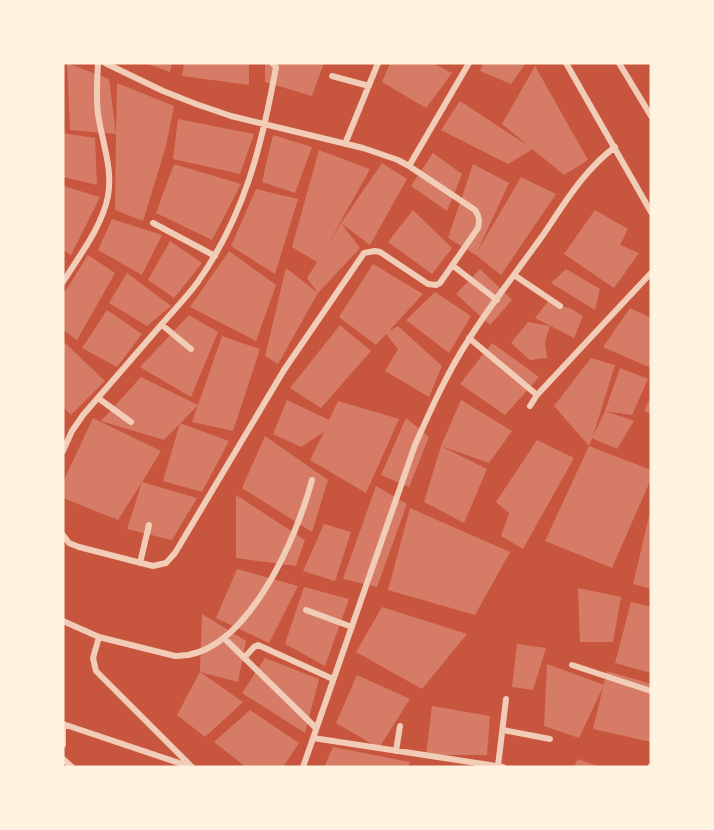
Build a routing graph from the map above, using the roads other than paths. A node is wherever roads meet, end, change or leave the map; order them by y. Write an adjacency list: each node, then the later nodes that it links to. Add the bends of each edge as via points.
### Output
1 (98, 63): 21 (street, via 96,88 108,159 108,196 103,214)
2 (105, 63): 11 (street, via 196,104)
3 (272, 63): 11 (street, via 276,67)
4 (378, 63): 9 (street)
5 (469, 63): 14 (street)
6 (566, 63): 13 (street)
7 (619, 63): 10 (street)
8 (332, 76): 9 (street)
9 (369, 86): 12 (street)
10 (651, 116)
11 (266, 125): 12 (street); 17 (street, via 246,192)
12 (345, 144): 14 (street)
13 (615, 147): 15 (street); 20 (street, via 585,175)
14 (409, 166): 18 (street, via 477,213 478,228)
15 (651, 212)
16 (153, 223): 17 (street)
17 (215, 256): 24 (street)
18 (452, 265): 22 (street); 35 (street, via 440,283 432,285 380,252 364,253 284,370 171,559 159,566)
19 (651, 273): 27 (street)
20 (514, 275): 22 (street); 23 (street)
21 (63, 282)
22 (497, 300): 25 (street)
23 (560, 306)
24 (162, 324): 26 (street); 28 (street)
25 (470, 338): 27 (street); 38 (street, via 431,407 415,445)
26 (191, 349)
27 (537, 395): 29 (street)
28 (98, 398): 30 (street); 31 (street)
29 (530, 406)
30 (131, 422)
31 (63, 451)
32 (312, 480): 40 (street, via 279,566 245,616)
33 (149, 525): 35 (street)
34 (64, 541): 35 (street)
35 (140, 563)
36 (306, 610): 38 (street)
37 (63, 621): 39 (street)
38 (352, 627): 43 (street)
39 (99, 637): 40 (street, via 185,657 205,651); 56 (street, via 93,658 96,671)
40 (224, 638): 41 (street)
41 (244, 658): 43 (street, via 258,645); 48 (street)
42 (572, 665): 44 (street)
43 (333, 679): 48 (street)
44 (651, 692)
45 (506, 699): 49 (street)
46 (63, 725): 52 (street); 56 (street)
47 (400, 726): 53 (street)
48 (316, 728): 50 (street)
49 (502, 730): 51 (street); 58 (street)
50 (313, 738): 53 (street); 57 (street)
51 (550, 740)
52 (63, 745)
53 (396, 751): 58 (street)
54 (63, 759): 55 (street)
55 (72, 767)
56 (192, 767)
57 (303, 767)
58 (501, 767)

